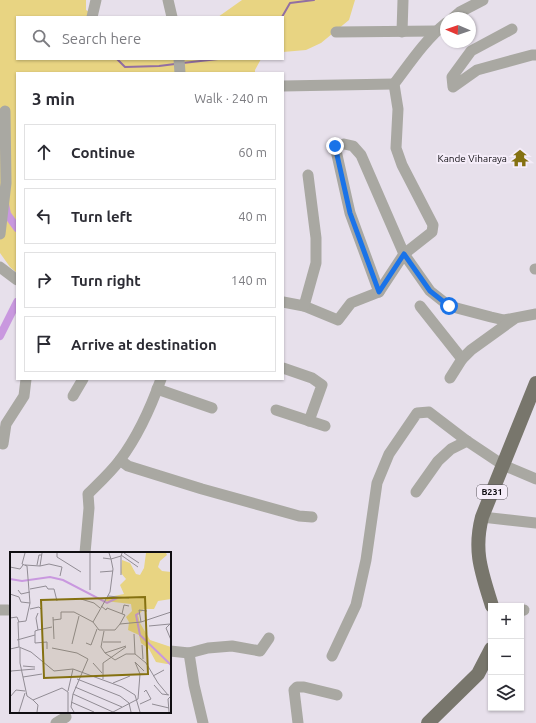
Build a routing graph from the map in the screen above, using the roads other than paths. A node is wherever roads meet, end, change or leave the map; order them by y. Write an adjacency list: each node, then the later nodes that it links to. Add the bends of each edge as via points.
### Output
1 (96, 0): 6 (street)
2 (168, 0): 7 (street)
3 (403, 0): 12 (street)
4 (483, 0): 5 (street)
5 (460, 12)
6 (92, 16)
7 (172, 16)
8 (440, 28): 10 (street)
9 (512, 29): 13 (street, via 471,51 452,77 453,87 477,70)
10 (436, 31): 12 (street); 14 (street)
11 (336, 32): 12 (street)
12 (402, 32)
13 (536, 55)
14 (394, 84): 15 (street); 19 (street, via 398,109 396,148 402,165 434,225 432,232)
15 (284, 86)
16 (5, 111): 18 (street, via 6,183)
17 (308, 175): 24 (street, via 316,238 316,263)
18 (0, 234)
19 (404, 254): 22 (street); 22 (street, via 361,155 353,146 339,145 350,213); 27 (street, via 430,291 449,306 504,320)
20 (0, 267): 21 (street)
21 (16, 279)
22 (379, 292): 24 (street, via 351,303 338,320)
23 (284, 302): 24 (street)
24 (304, 306)
25 (420, 306): 28 (street)
26 (536, 314): 27 (street)
27 (516, 317): 28 (street)
28 (462, 359): 30 (street)
29 (284, 368): 38 (street, via 312,378 322,385)
30 (450, 378)
31 (26, 380): 41 (street, via 24,396 6,424)
32 (82, 380): 35 (street)
33 (536, 383): 43 (main road, B231)
34 (159, 384): 36 (street); 42 (street, via 144,420)
35 (73, 396)
36 (212, 408)
37 (276, 410): 38 (street)
38 (309, 421): 39 (street)
39 (324, 426)
40 (467, 441): 43 (street); 45 (street, via 451,449 438,461); 55 (street, via 429,412 417,413 389,454 377,483 366,560 356,605)
41 (3, 444)
42 (120, 460): 46 (street, via 128,466 202,489 299,516); 49 (street, via 88,494)
43 (503, 465): 44 (street); 47 (main road, B231)
44 (536, 479)
45 (416, 492)
46 (312, 517)
47 (482, 517): 48 (street); 50 (main road, B231, via 478,537 479,565)
48 (536, 523)
49 (85, 552)
50 (491, 603)
51 (268, 638): 53 (street, via 260,651 232,646)
52 (171, 651): 53 (street)
53 (189, 653): 57 (street)
54 (488, 655): 59 (main road, via 478,674)
55 (332, 656)
56 (337, 695): 58 (street, via 297,687 294,690)
57 (203, 723)
58 (298, 723)
59 (428, 723)

